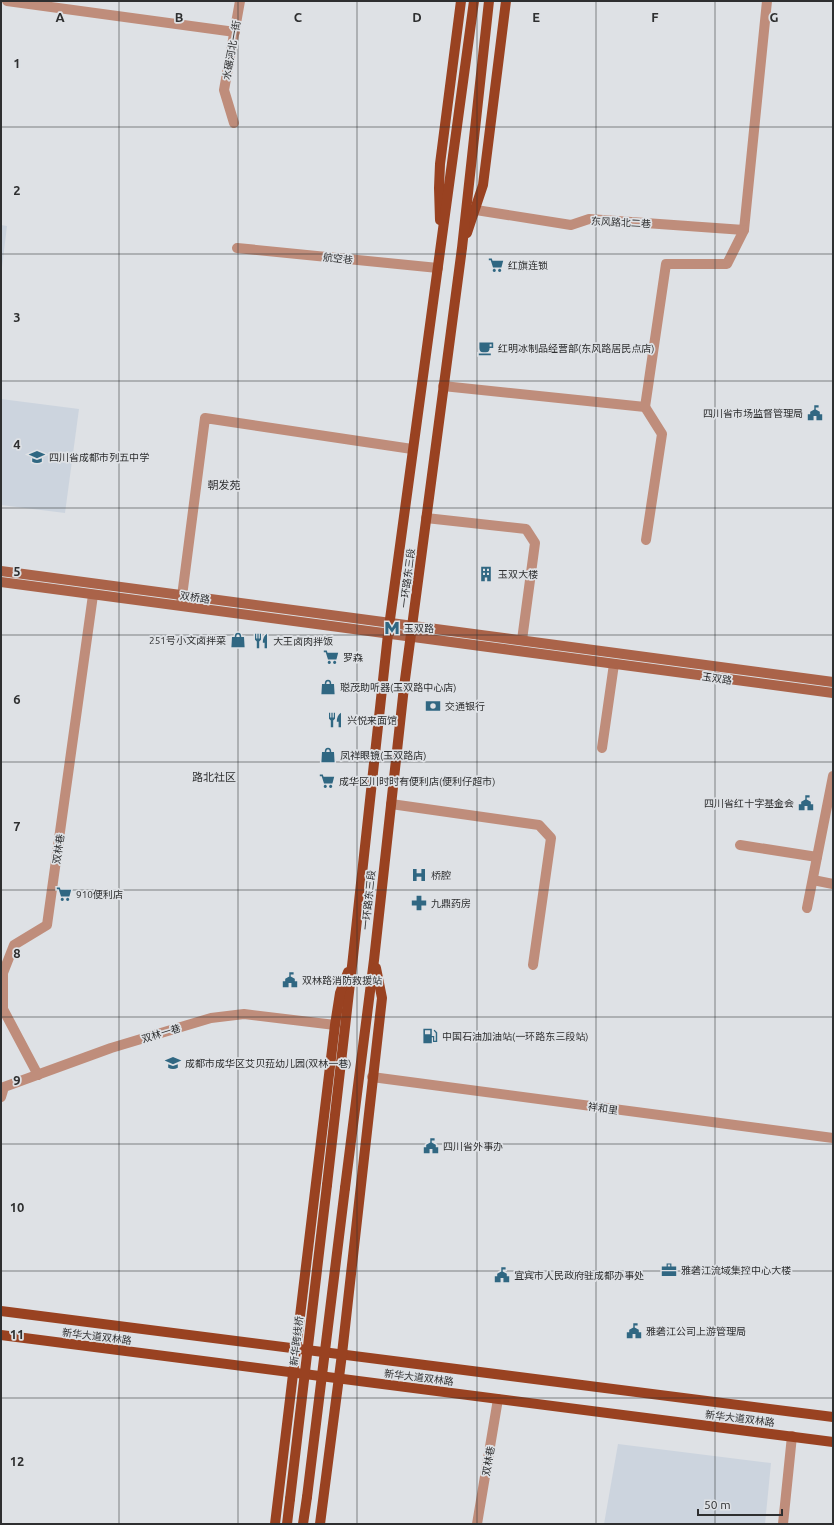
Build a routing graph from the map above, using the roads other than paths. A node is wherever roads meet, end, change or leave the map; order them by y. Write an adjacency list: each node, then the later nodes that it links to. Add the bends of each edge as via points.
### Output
1 (6, 1): 8 (street)
2 (240, 1): 8 (street, 水碾河北一街)
3 (461, 1): 13 (main road, via 439,188)
4 (474, 1): 13 (main road)
5 (489, 1): 14 (main road)
6 (506, 1): 10 (main road, via 483,185)
7 (766, 1): 11 (street)
8 (235, 32): 9 (street, 水碾河北一街, via 224,90)
9 (234, 123)
10 (476, 210): 11 (street, 东风路北二巷, via 571,225 589,219); 14 (main road)
11 (744, 230): 17 (street, via 727,264 666,264)
12 (237, 248): 15 (street, 航空巷)
13 (441, 248): 15 (main road, 一环路东三段)
14 (462, 248): 16 (main road, 一环路东三段)
15 (438, 268): 18 (main road, 一环路东三段)
16 (443, 386): 17 (street); 19 (main road, 一环路东三段)
17 (645, 407): 20 (street, via 662,434)
18 (412, 450): 24 (street, via 205,418); 26 (main road, 一环路东三段)
19 (426, 518): 27 (main road, 一环路东三段); 30 (street, via 526,529 535,543)
20 (646, 540)
21 (1, 571): 24 (main road, 双桥路)
22 (1, 582): 23 (main road, 双桥路)
23 (92, 595): 25 (main road, 双桥路); 46 (street, 双林巷, via 47,925 14,945 3,972 3,1009)
24 (182, 596): 25 (street); 26 (main road, 双桥路)
25 (180, 607): 28 (main road, 双桥路)
26 (389, 623): 27 (main road, 玉双路); 28 (main road, 一环路东三段)
27 (412, 626): 29 (main road, 一环路东三段); 30 (main road, 玉双路)
28 (388, 634): 29 (main road, 玉双路); 42 (main road, 一环路东三段)
29 (411, 637): 31 (main road, 玉双路); 36 (main road, 一环路东三段)
30 (522, 640): 32 (main road, 玉双路)
31 (614, 664): 33 (main road, 玉双路); 34 (street)
32 (833, 682)
33 (833, 693)
34 (602, 748)
35 (833, 776): 38 (street)
36 (391, 804): 43 (main road, 一环路东三段); 44 (street, via 539,825 552,838)
37 (740, 845): 38 (street)
38 (818, 857): 39 (street)
39 (813, 880): 40 (street); 41 (street)
40 (833, 884)
41 (807, 908)
42 (354, 957): 45 (main road, via 340,993); 61 (main road, 新华跨线桥, bridge)
43 (374, 960): 47 (main road, via 382,998); 62 (main road, 一环路东三段, bridge)
44 (533, 965)
45 (335, 1025): 46 (street, 双林一巷, via 244,1014 211,1018 111,1048); 52 (main road)
46 (38, 1075): 48 (street, 双林一巷, via 4,1087)
47 (372, 1077): 49 (street, 祥和里); 53 (main road)
48 (1, 1097)
49 (833, 1138)
50 (1, 1311): 52 (main road, 新华大道双林路)
51 (1, 1335): 54 (main road, 新华大道双林路)
52 (295, 1348): 53 (main road, 新华大道双林路); 54 (main road)
53 (342, 1354): 55 (main road); 57 (main road, 新华大道双林路)
54 (292, 1373): 55 (main road, 新华大道双林路); 60 (main road)
55 (338, 1378): 56 (main road, 新华大道双林路); 63 (main road)
56 (498, 1399): 58 (main road, 新华大道双林路); 64 (street, 双林巷)
57 (833, 1417)
58 (792, 1436): 59 (main road, 新华大道双林路); 65 (street)
59 (833, 1442)
60 (275, 1524)
61 (287, 1524)
62 (303, 1524)
63 (320, 1524)
64 (477, 1524)
65 (783, 1524)

